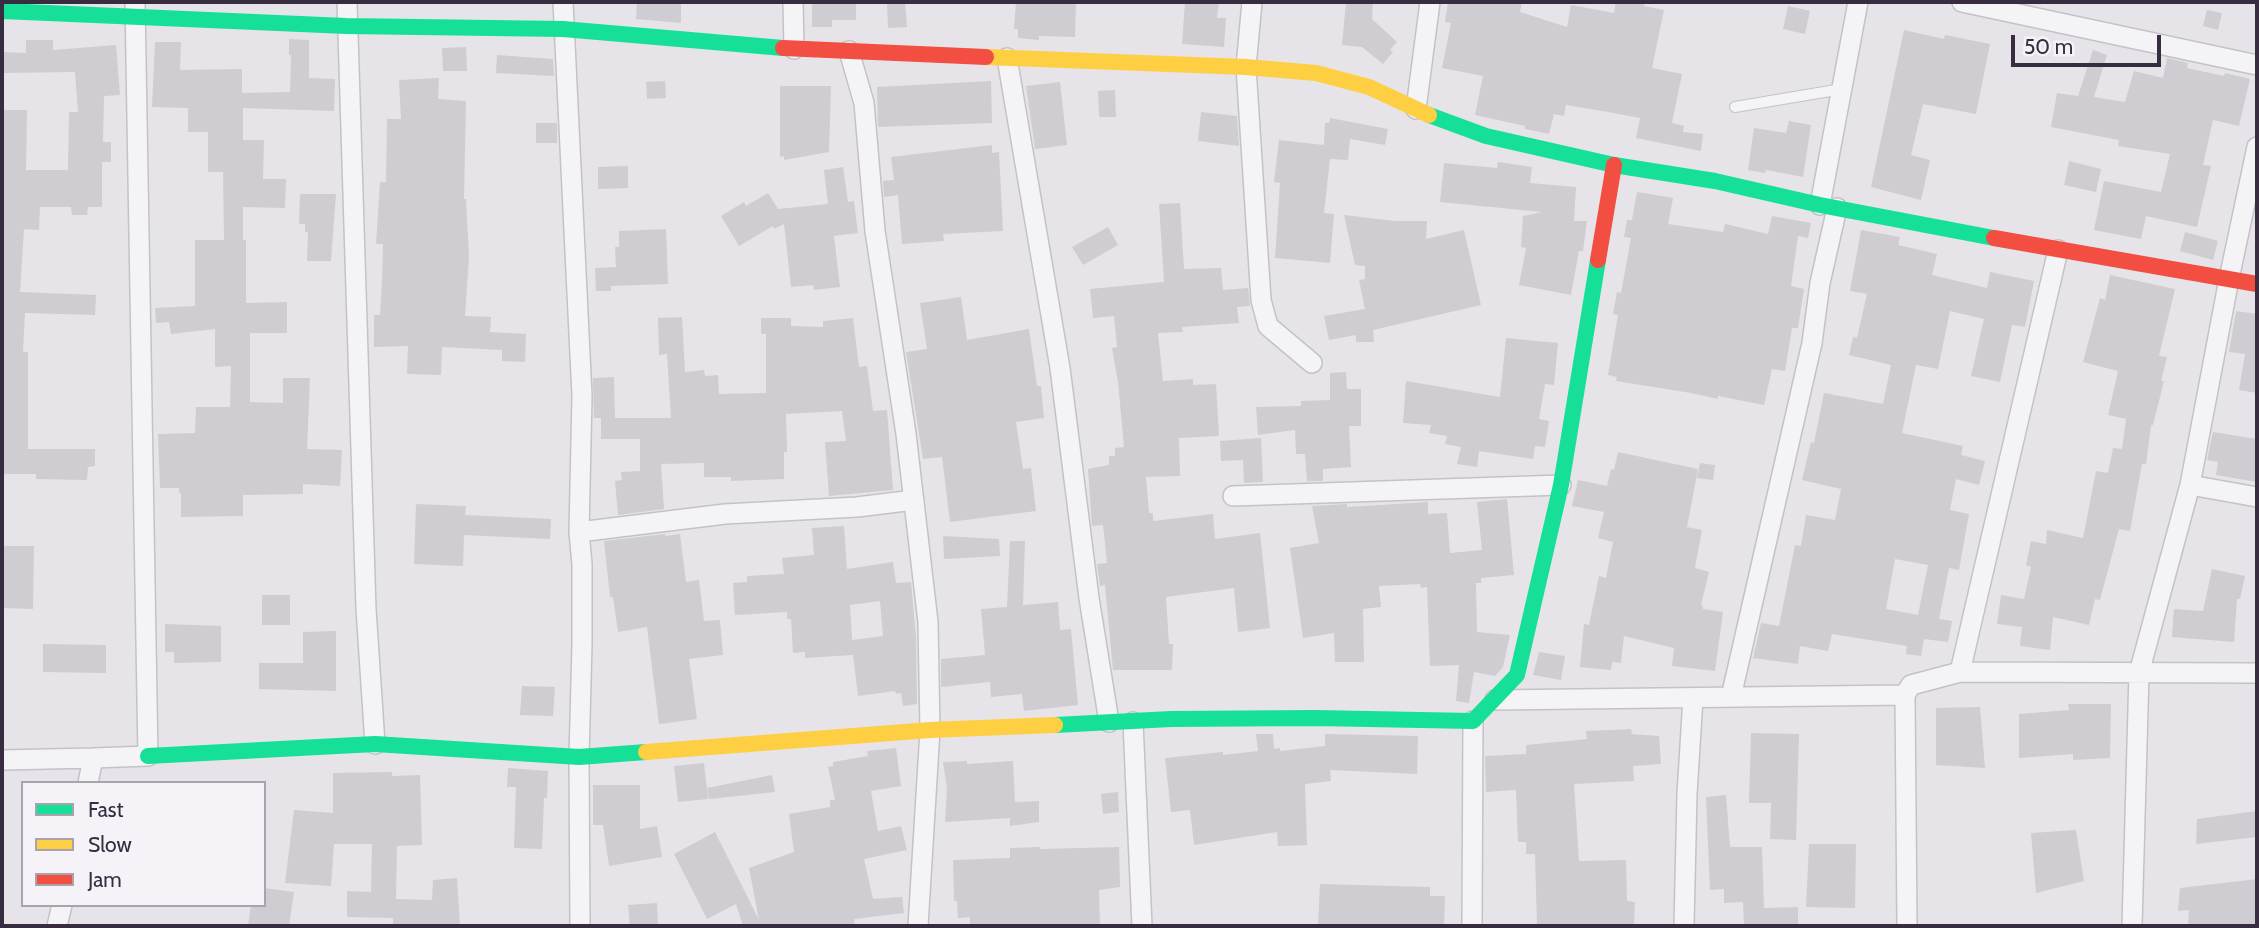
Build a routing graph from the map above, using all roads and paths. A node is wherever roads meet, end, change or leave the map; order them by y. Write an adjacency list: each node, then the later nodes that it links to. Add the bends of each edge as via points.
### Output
1 (347, 2): 11 (street)
2 (563, 2): 12 (street)
3 (793, 2): 13 (street)
4 (1252, 2): 17 (street)
5 (1430, 2): 20 (street)
6 (1858, 2): 18 (street)
7 (1962, 2): 8 (street)
8 (2017, 7): 16 (street)
9 (135, 10): 10 (street); 11 (street); 46 (street)
10 (2, 11)
11 (346, 26): 12 (street); 45 (street, via 366,609)
12 (563, 29): 13 (street); 33 (street, via 582,396)
13 (794, 48): 14 (street)
14 (849, 51): 15 (street); 32 (street, via 864,103 875,231)
15 (1007, 58): 17 (street); 42 (street, via 1060,368)
16 (2257, 65)
17 (1246, 66): 20 (street, via 1316,73 1369,88); 27 (street, via 1261,300 1268,326)
18 (1842, 89): 19 (lane); 23 (street)
19 (1735, 107)
20 (1416, 109): 22 (street, via 1486,136)
21 (2257, 147): 25 (street)
22 (1614, 165): 23 (street, via 1715,181); 28 (street)
23 (1829, 207): 24 (street); 38 (street, via 1809,355)
24 (2058, 250): 25 (street); 34 (street)
25 (2229, 279): 26 (street); 29 (street)
26 (2257, 284)
27 (1312, 363)
28 (1561, 485): 30 (street); 40 (street, via 1517,675)
29 (2190, 485): 31 (street); 35 (street)
30 (1233, 496)
31 (2257, 497)
32 (914, 500): 33 (street, via 724,514); 44 (street, via 928,622)
33 (579, 531): 47 (street)
34 (1960, 672): 35 (street); 37 (street, via 1911,685)
35 (2139, 673): 36 (street); 59 (street)
36 (2257, 673)
37 (1905, 695): 38 (street); 58 (street)
38 (1731, 697): 39 (street)
39 (1693, 698): 40 (street); 57 (street)
40 (1495, 700): 41 (street)
41 (1473, 721): 43 (street, via 1302,718); 56 (street)
42 (1109, 722): 43 (street); 44 (street)
43 (1133, 722): 55 (street)
44 (930, 730): 47 (street); 54 (street)
45 (375, 744): 46 (street); 47 (street)
46 (148, 756): 48 (street)
47 (579, 757): 53 (street)
48 (93, 758): 49 (street); 50 (street)
49 (2, 760)
50 (88, 781)
51 (62, 907): 52 (street)
52 (57, 926)
53 (580, 926)
54 (918, 926)
55 (1142, 926)
56 (1472, 926)
57 (1685, 926)
58 (1907, 926)
59 (2132, 926)

